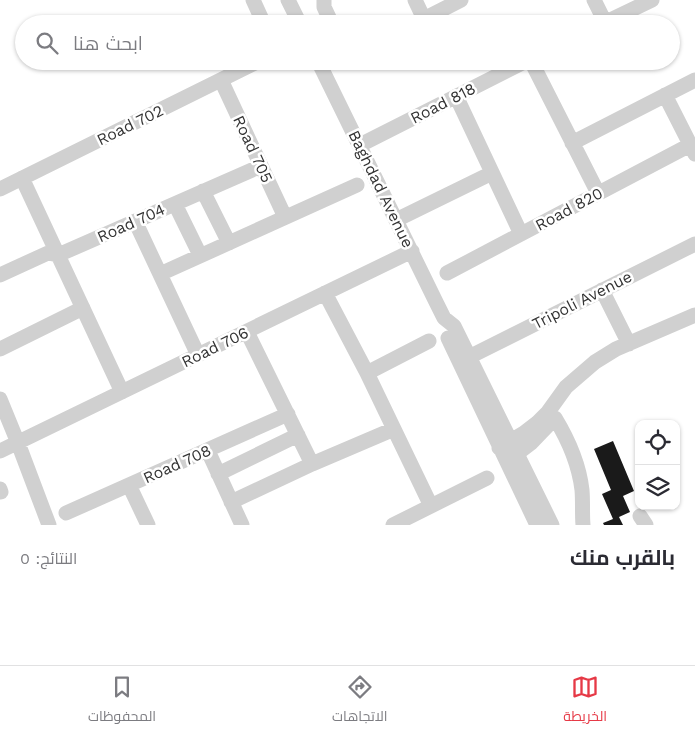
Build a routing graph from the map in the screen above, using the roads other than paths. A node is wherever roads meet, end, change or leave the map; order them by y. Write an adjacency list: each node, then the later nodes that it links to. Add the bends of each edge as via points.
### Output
1 (253, 0): 8 (street)
2 (288, 0): 9 (street)
3 (324, 0): 10 (street)
4 (415, 0): 11 (street)
5 (461, 0): 12 (street)
6 (594, 0): 13 (street)
7 (652, 0): 14 (street)
8 (260, 15)
9 (296, 15)
10 (328, 15)
11 (418, 15)
12 (431, 15)
13 (600, 15)
14 (620, 15)
15 (241, 70): 19 (street, Road 702)
16 (322, 70): 24 (street, Baghdad Avenue)
17 (508, 70): 22 (street, Road 818)
18 (536, 70): 23 (street)
19 (221, 80): 26 (street, Road 705); 28 (street, Road 702)
20 (695, 80): 21 (street)
21 (666, 95): 23 (street); 25 (street)
22 (456, 96): 24 (street, Road 818); 27 (street)
23 (572, 143): 32 (street)
24 (360, 145): 35 (street, Baghdad Avenue)
25 (693, 149): 32 (street, Road 820)
26 (261, 166): 31 (street, Road 704); 34 (street, Road 705)
27 (492, 173): 35 (street); 37 (street)
28 (22, 178): 30 (street, Road 702); 41 (street)
29 (357, 185): 34 (street)
30 (0, 189)
31 (203, 191): 33 (street, Road 704); 38 (street)
32 (598, 194): 37 (street, Road 820)
33 (176, 204): 36 (street, Road 704); 42 (street)
34 (285, 217): 38 (street)
35 (396, 220): 40 (street, Baghdad Avenue)
36 (135, 222): 41 (street, Road 704); 44 (street)
37 (521, 234): 43 (street, Road 820)
38 (229, 242): 42 (street)
39 (695, 244): 46 (street, Tripoli Avenue)
40 (412, 251): 47 (street, Road 706); 50 (street, Baghdad Avenue)
41 (58, 255): 45 (street, Road 704, via 48,254); 48 (street)
42 (200, 255): 44 (street)
43 (447, 273)
44 (160, 274): 55 (street)
45 (0, 275)
46 (602, 290): 53 (street); 56 (street, Tripoli Avenue)
47 (325, 293): 51 (street, Road 706); 57 (street)
48 (83, 308): 54 (street); 59 (street)
49 (695, 315): 53 (street)
50 (444, 318): 56 (street, Baghdad Avenue, via 454,326); 68 (street, Baghdad Avenue, via 445,330)
51 (246, 332): 55 (street, Road 706); 61 (street)
52 (429, 341): 57 (street)
53 (629, 344): 58 (street, via 595,362)
54 (0, 349)
55 (198, 356): 59 (street, Road 706)
56 (469, 356): 68 (street, Baghdad Avenue)
57 (367, 373): 63 (street)
58 (574, 382): 62 (street, via 571,396); 68 (street)
59 (122, 392): 65 (street, Road 706)
60 (0, 399): 65 (street)
61 (288, 414): 64 (street); 67 (street, Road 708)
62 (555, 418): 68 (street, via 544,431); 82 (street, via 579,471)
63 (394, 429): 69 (street); 74 (street)
64 (298, 435): 69 (street); 70 (street)
65 (18, 443): 66 (street, Road 706); 76 (street)
66 (0, 451)
67 (208, 451): 70 (street); 72 (street, Road 708)
68 (508, 451): 80 (street, Baghdad Avenue); 81 (street, Baghdad Avenue)
69 (312, 464): 73 (street)
70 (218, 474): 73 (street)
71 (487, 478): 74 (street)
72 (129, 485): 75 (street, Road 708); 77 (street)
73 (231, 502): 78 (street)
74 (431, 506): 79 (street)
75 (66, 513)
76 (49, 525)
77 (148, 525)
78 (242, 525)
79 (393, 525)
80 (537, 525)
81 (552, 525)
82 (583, 525)

